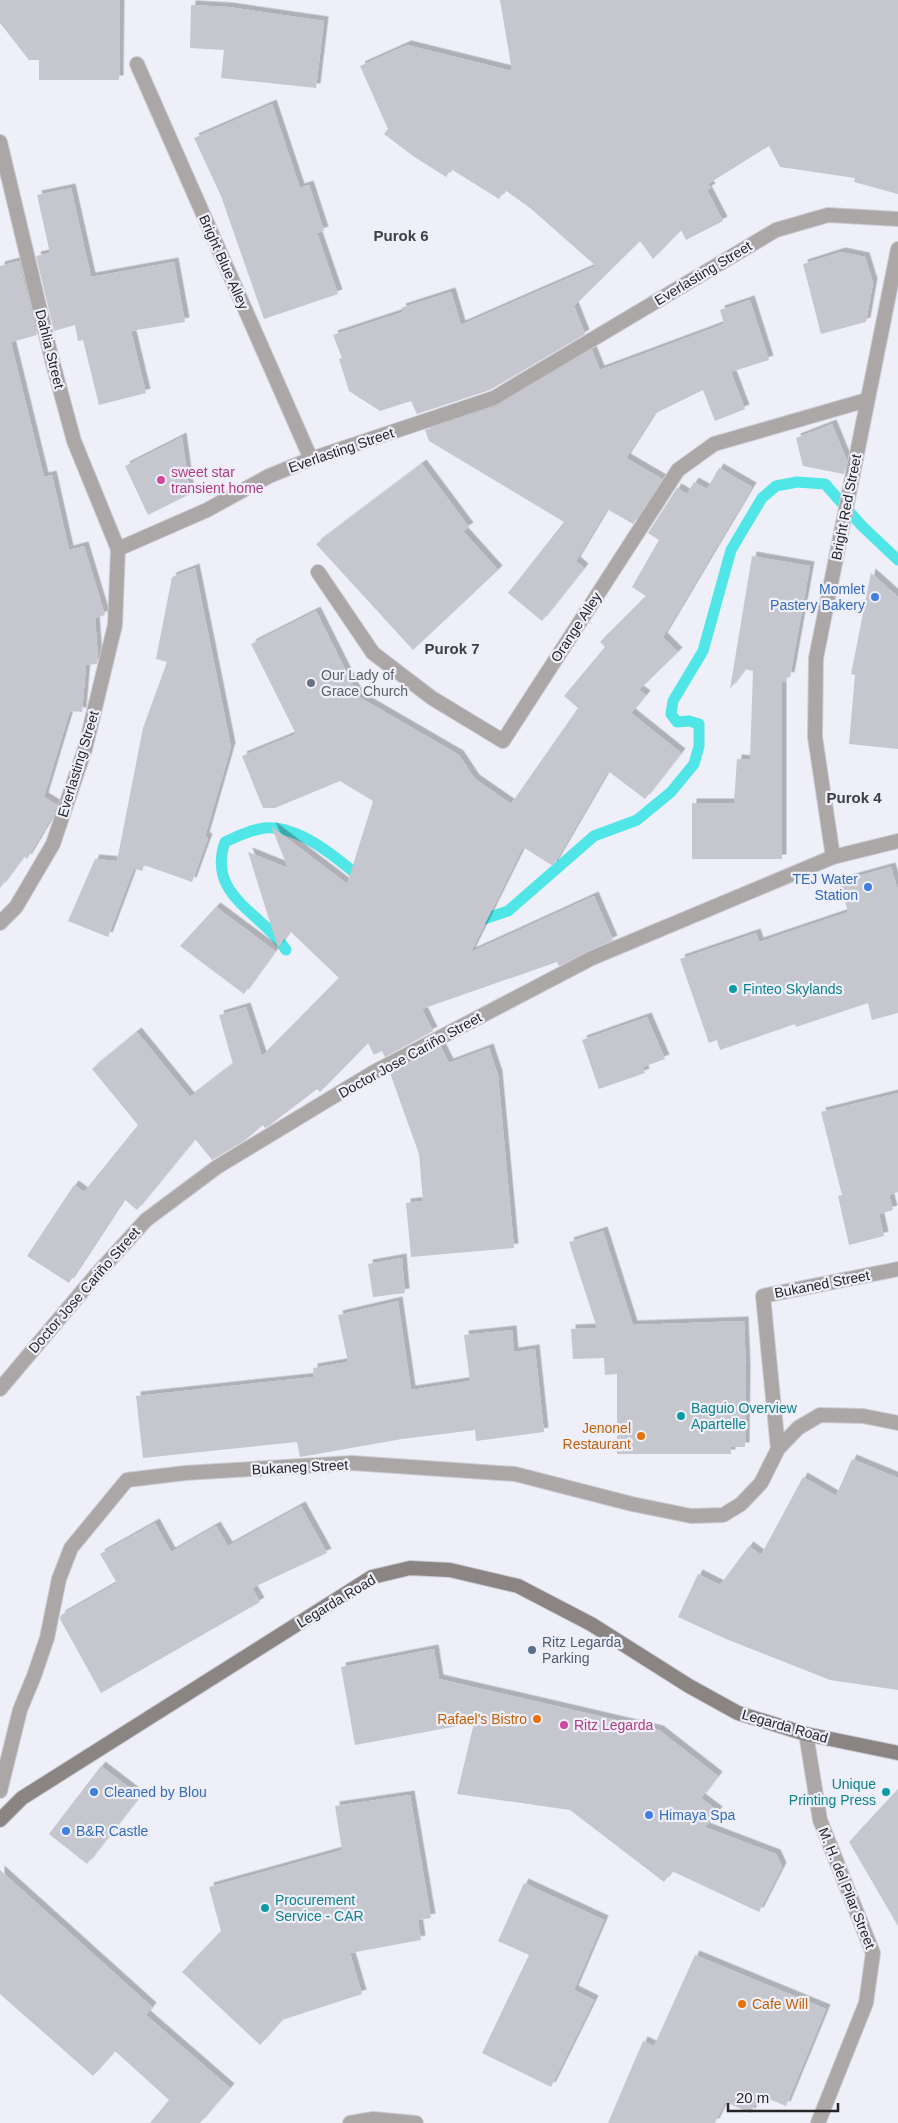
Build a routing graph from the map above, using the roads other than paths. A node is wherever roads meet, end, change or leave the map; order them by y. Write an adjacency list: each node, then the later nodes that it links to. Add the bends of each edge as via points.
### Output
1 (137, 64): 6 (street, Bright Blue Alley)
2 (0, 142): 7 (street, Dahlia Street, via 74,441)
3 (898, 220): 6 (street, Everlasting Street, via 828,215 776,230 494,398)
4 (898, 249): 5 (street, Bright Red Street)
5 (867, 400): 8 (street, Orange Alley, via 714,444 678,470 503,741 432,698 373,653); 10 (street, Bright Red Street, via 816,658 814,737)
6 (311, 459): 7 (street, Everlasting Street)
7 (118, 549): 11 (street, Everlasting Street, via 114,626 85,749 53,844 16,907)
8 (318, 572)
9 (898, 841): 10 (street, Doctor Jose Cariño Street)
10 (833, 857): 13 (street, Doctor Jose Cariño Street, via 592,958 374,1072 217,1167 146,1220)
11 (0, 923)
12 (898, 1268): 15 (street, Bukaned Street, via 763,1296)
13 (0, 1389)
14 (898, 1423): 15 (street, via 863,1416 820,1415 798,1428)
15 (778, 1449): 18 (street, Bukaneg Street, via 761,1483 741,1504 723,1515 692,1516 515,1474 352,1464 185,1473 127,1480 71,1548 59,1579 47,1638 20,1710)
16 (806, 1734): 17 (main road, Legarda Road); 19 (main road, Legarda Road, via 738,1714 591,1624 518,1586 450,1570 410,1568 372,1577 22,1798); 22 (street, M. H. del Pilar Street, via 820,1820 873,1953 866,2004)
17 (898, 1754)
18 (0, 1791)
19 (0, 1820)
20 (350, 2123): 21 (street, via 373,2119)
21 (416, 2123)
22 (818, 2123)

